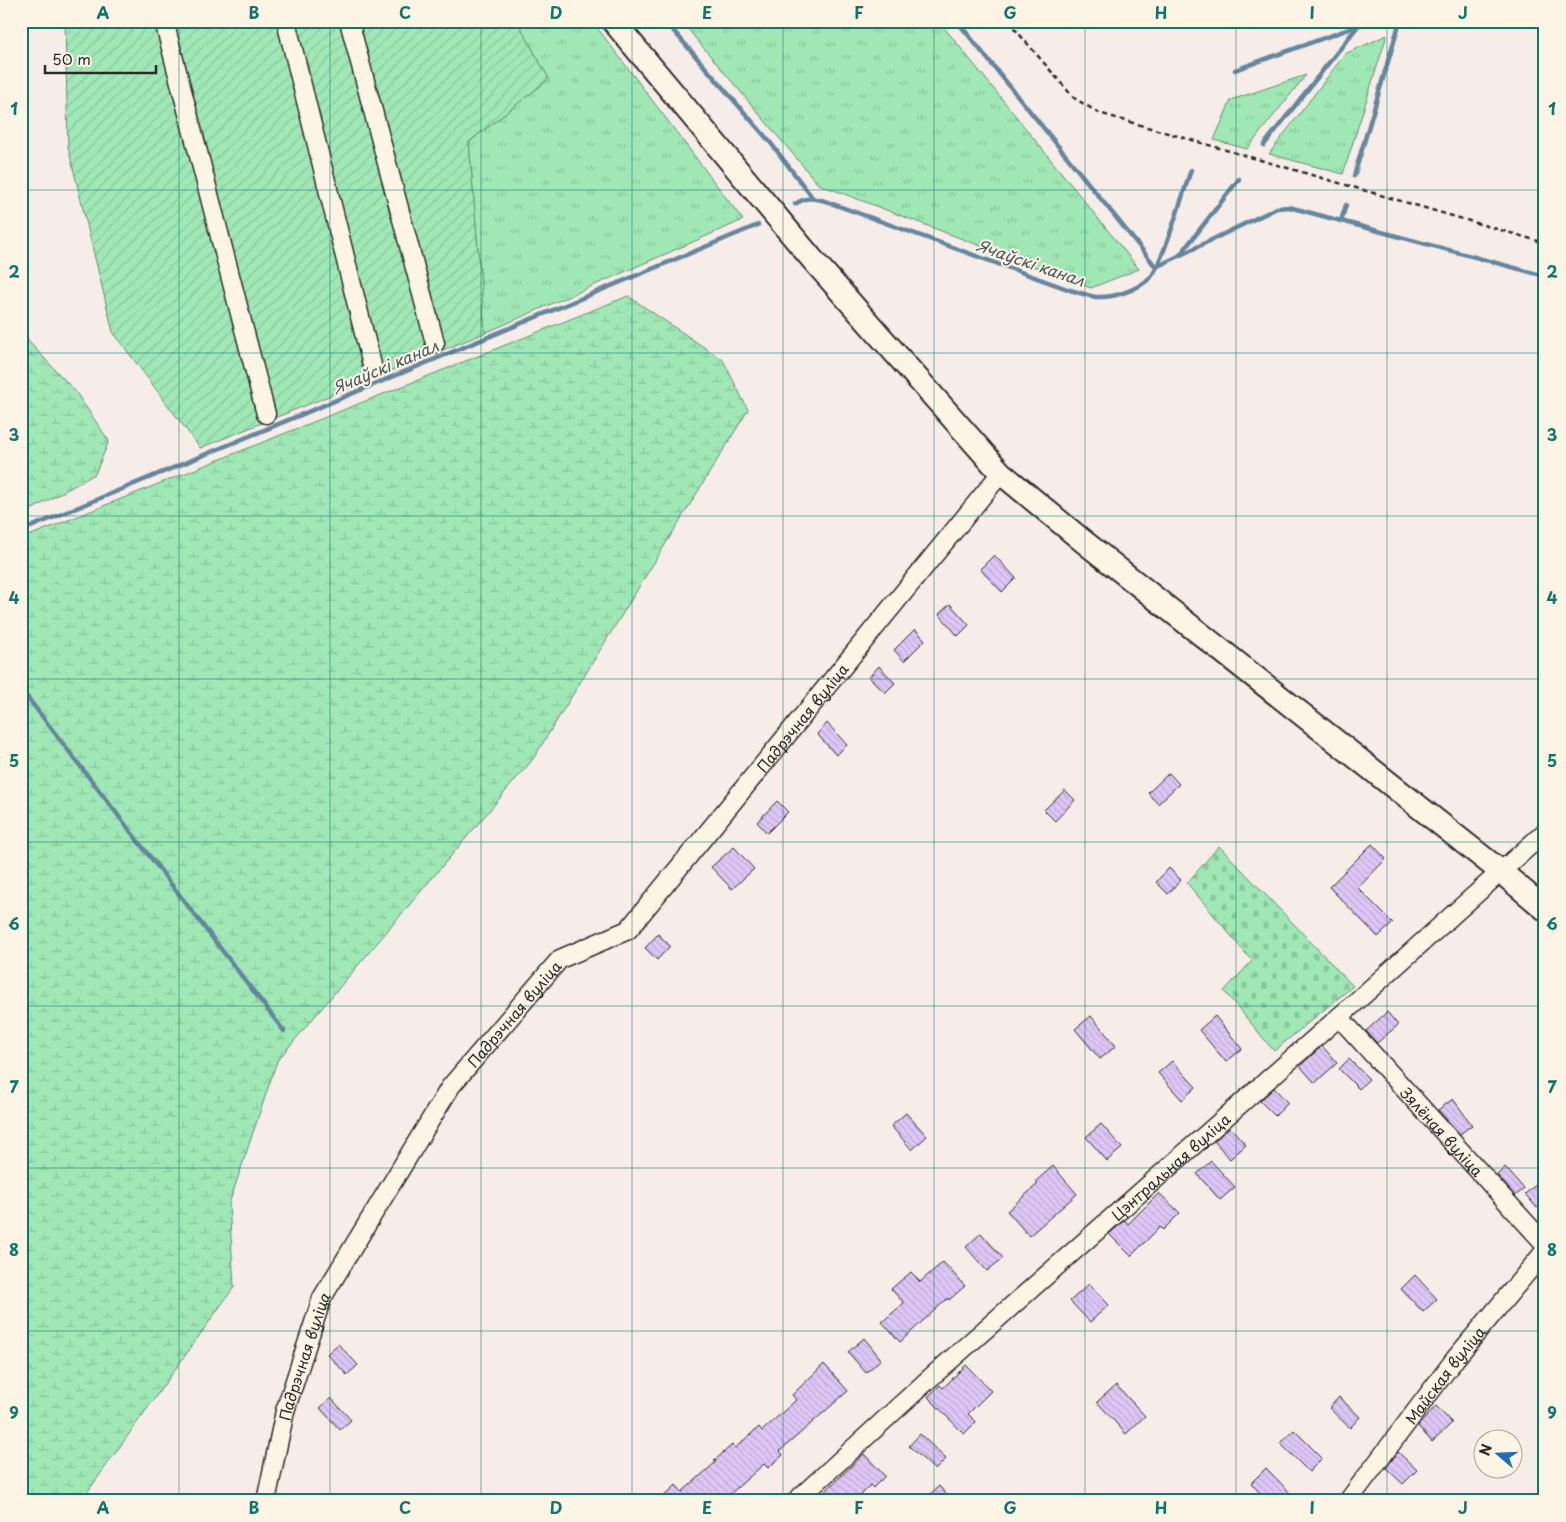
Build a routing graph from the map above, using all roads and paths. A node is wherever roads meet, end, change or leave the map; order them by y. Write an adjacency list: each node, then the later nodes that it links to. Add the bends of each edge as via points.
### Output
1 (164, 21): 9 (street)
2 (286, 21): 8 (street)
3 (349, 21): 7 (street)
4 (613, 21): 10 (main road, via 812,259)
5 (1008, 21): 6 (path, via 1074,98 1099,113)
6 (1545, 243)
7 (435, 343)
8 (373, 369)
9 (266, 414)
10 (1001, 473): 12 (main road); 17 (street, Падрэчная вуліца, via 628,930 560,959 451,1086 322,1298 284,1411)
11 (1545, 832): 12 (street, Цэнтральная вуліца)
12 (1500, 872): 13 (main road); 14 (street, Цэнтральная вуліца)
13 (1545, 910)
14 (1339, 1017): 15 (street, Зялёная вуліца); 18 (street, Цэнтральная вуліца, via 929,1379)
15 (1545, 1244)
16 (1545, 1251): 19 (street, Майская вуліца, via 1455,1359)
17 (266, 1501)
18 (796, 1501)
19 (1348, 1501)

